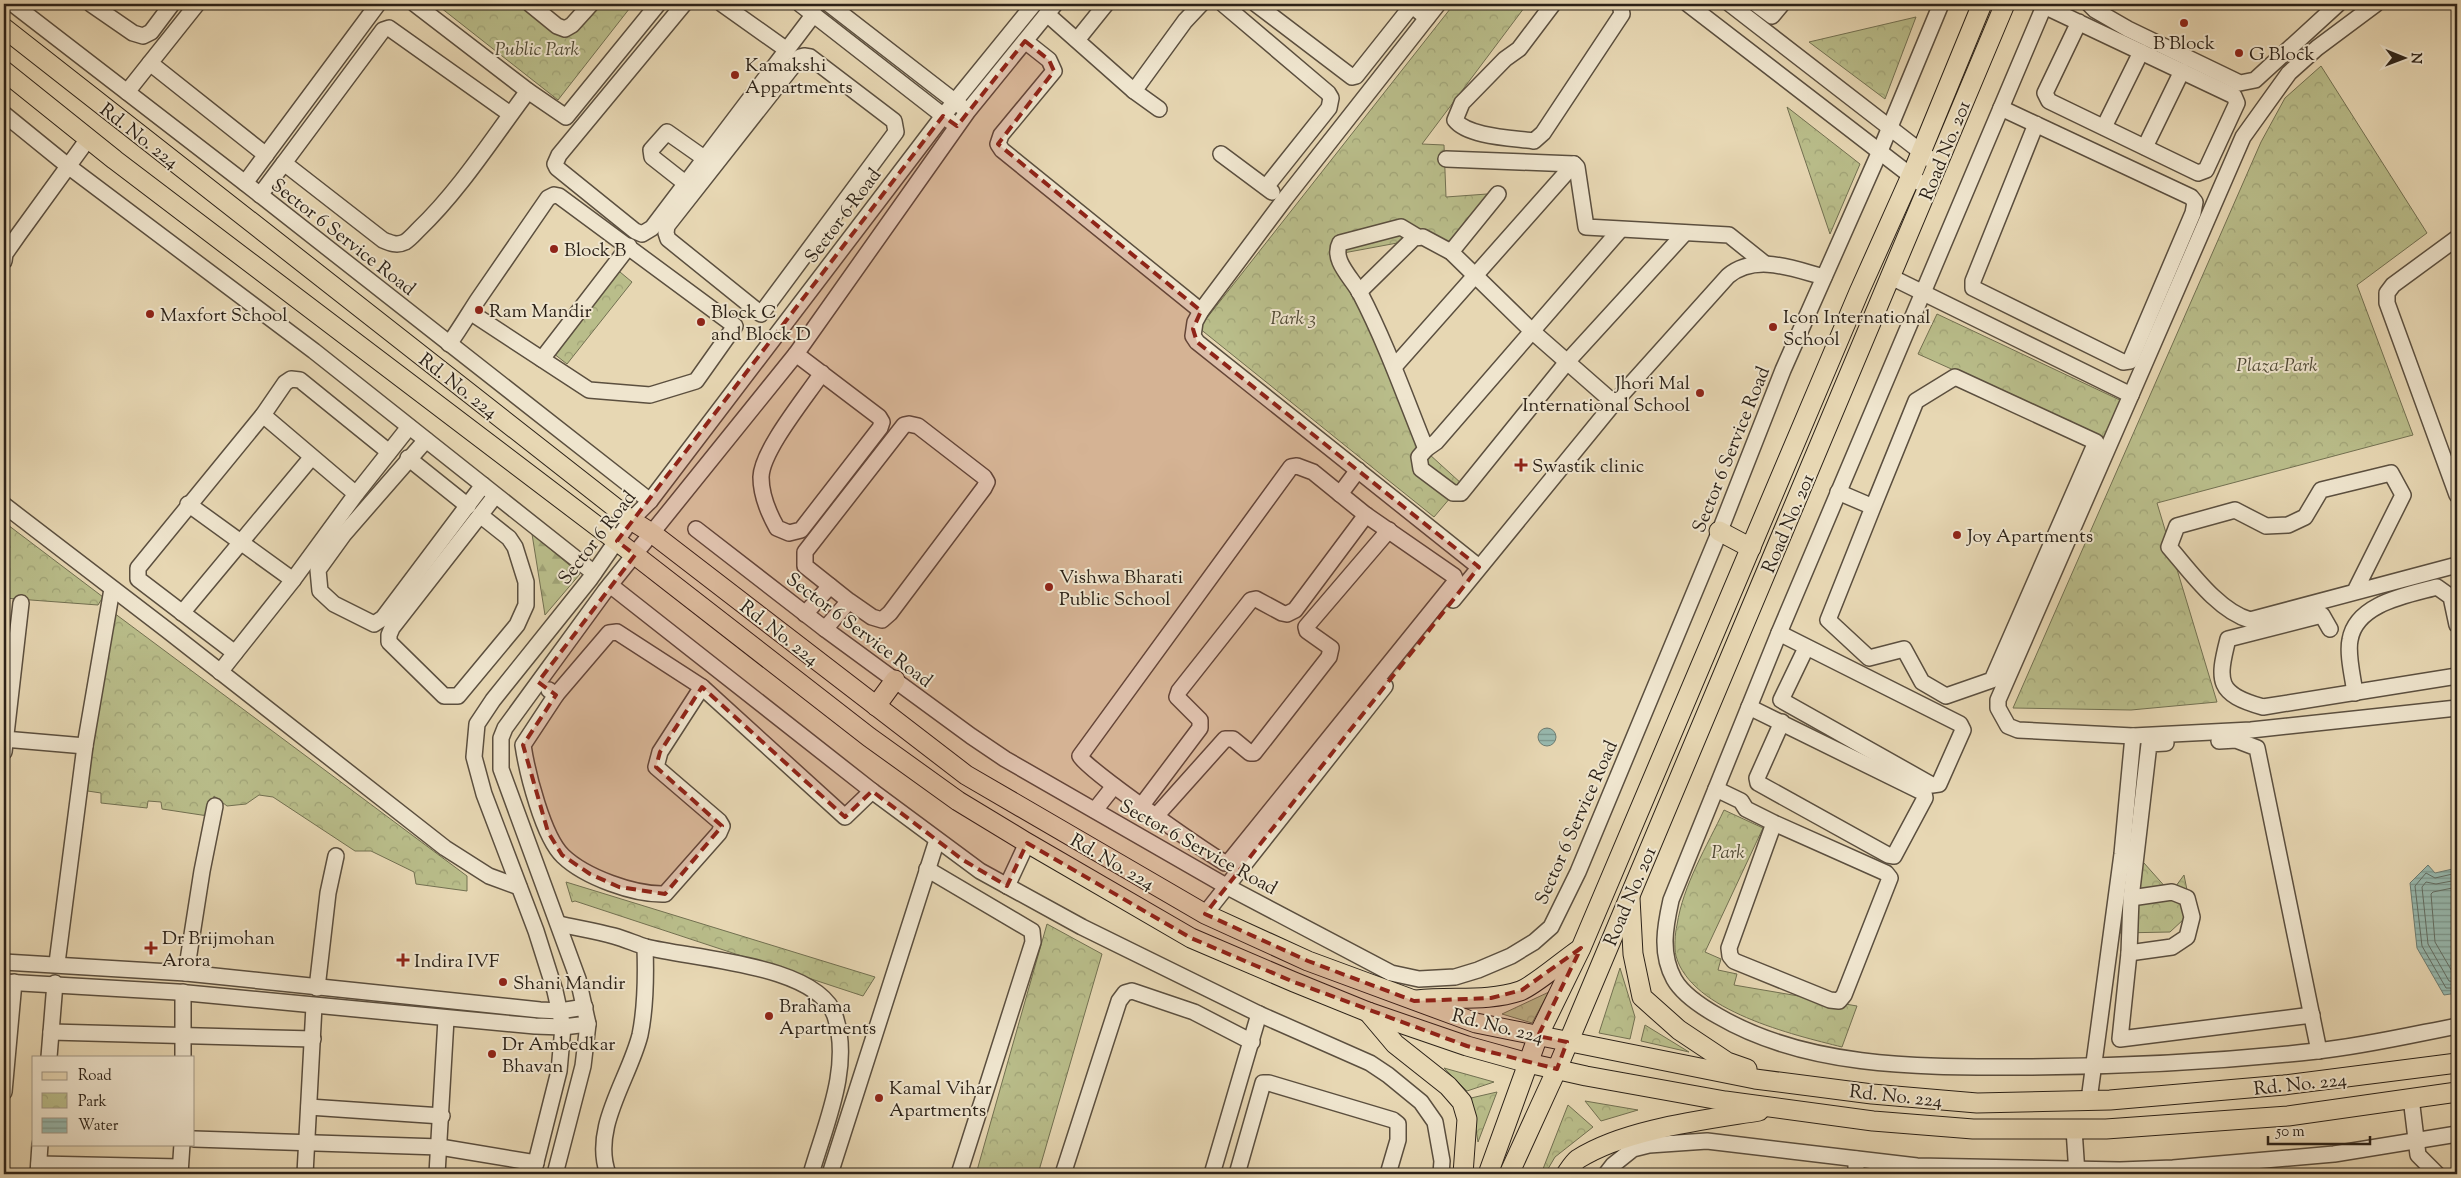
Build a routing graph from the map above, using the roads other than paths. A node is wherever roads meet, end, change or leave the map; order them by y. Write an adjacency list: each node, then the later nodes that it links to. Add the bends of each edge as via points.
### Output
1 (13, 4): 48 (street, Sector 6 Service Road)
2 (91, 4): 3 (street, via 143,36 151,32)
3 (172, 4)
4 (197, 4): 43 (street)
5 (378, 4): 65 (street)
6 (415, 4): 46 (street)
7 (530, 4): 8 (street, via 556,26 565,29)
8 (591, 4)
9 (658, 4): 46 (street, via 566,117)
10 (684, 4): 74 (street, via 555,164 642,234 652,228)
11 (722, 4): 41 (street)
12 (800, 4): 35 (street)
13 (830, 4): 49 (street)
14 (1034, 4): 49 (street, Sector 6 Road)
15 (1106, 4): 39 (street)
16 (1202, 4): 47 (street, via 1185,21)
17 (1223, 4): 75 (street, via 1331,98 1329,108)
18 (1256, 4): 32 (street, via 1352,77)
19 (1438, 4): 36 (street)
20 (1553, 4): 21 (street, via 1519,49 1462,103 1455,120 1459,125 1477,133 1534,141 1544,133 1622,14)
21 (1620, 4)
22 (1688, 4): 62 (street)
23 (1730, 4): 59 (street)
24 (1756, 4): 25 (street, via 1772,16)
25 (1782, 4)
26 (1942, 4): 59 (street, Sector 6 Service Road)
27 (1982, 4): 63 (main road, Road No. 201)
28 (2005, 4): 70 (main road, Road No. 201)
29 (2089, 4): 30 (street, via 2128,29 2240,83 2255,80)
30 (2338, 4)
31 (2376, 4): 104 (street, via 2289,72 2243,137)
32 (1412, 5): 36 (street)
33 (2044, 5): 37 (street); 50 (street)
34 (1051, 9): 39 (street); 40 (street)
35 (814, 14): 41 (street); 55 (street)
36 (1427, 18): 79 (street)
37 (2079, 22): 42 (street); 58 (street, via 2045,93 2049,101)
38 (4, 28): 127 (main road, Rd. No. 224)
39 (1077, 40): 47 (street)
40 (1025, 41): 52 (street); 93 (street, via 1049,60 1054,71 1001,135 998,144)
41 (787, 50): 66 (street)
42 (2142, 52): 45 (street); 58 (street)
43 (150, 64): 48 (street); 65 (street)
44 (4, 71): 60 (main road, Rd. No. 224)
45 (2182, 71): 61 (street); 61 (street, via 2236,99 2237,103 2206,170 2198,172)
46 (528, 91): 54 (street)
47 (1134, 91): 51 (street)
48 (128, 92): 73 (street, Sector 6 Service Road)
49 (955, 101): 52 (street); 55 (street, Sector 6 Road)
50 (2001, 108): 56 (street); 92 (street)
51 (1159, 109)
52 (968, 111): 57 (street)
53 (4, 114): 71 (street)
54 (510, 114): 68 (street, via 428,221 405,242 394,244 383,240); 68 (street, via 389,28 382,30)
55 (943, 116): 57 (street); 96 (street, Sector 6 Road)
56 (2036, 124): 56 (street, via 2191,197 2195,202 2130,361 2123,362 1973,288 1973,281)
57 (958, 126): 99 (street)
58 (2104, 127): 61 (street)
59 (1889, 129): 62 (street, Sector 6 Service Road); 63 (street)
60 (88, 139): 71 (street); 133 (main road, Rd. No. 224)
61 (2145, 147)
62 (1880, 151): 72 (street); 89 (street, Sector 6 Service Road)
63 (1921, 153): 70 (street); 72 (main road, Road No. 201)
64 (1221, 154): 75 (street)
65 (266, 155): 73 (street)
66 (704, 158): 74 (street); 74 (street, via 670,132 651,150 652,157)
67 (1446, 159): 69 (street)
68 (284, 163): 78 (street)
69 (1574, 164): 80 (street, via 1585,226); 88 (street)
70 (1938, 165): 76 (main road, Road No. 201)
71 (68, 166): 86 (street); 107 (street)
72 (1911, 176): 76 (street); 135 (main road, Road No. 201)
73 (245, 182): 78 (street, Sector 6 Service Road)
74 (685, 183)
75 (1266, 187): 79 (street)
76 (1928, 189): 90 (main road, Road No. 201)
77 (1498, 194): 85 (street)
78 (260, 195): 98 (street, Sector 6 Service Road)
79 (1284, 200): 93 (street)
80 (1620, 230): 81 (street); 97 (street)
81 (1685, 233): 87 (street, via 1729,235); 101 (street)
82 (1416, 236): 85 (street); 91 (street); 91 (street, via 1401,227 1340,243 1336,250 1338,257)
83 (2457, 238): 118 (street, via 2392,284 2386,304)
84 (629, 246): 94 (street, via 554,195 548,198); 100 (street); 100 (street, via 735,326 696,381 650,395 588,390)
85 (1451, 252): 88 (street)
86 (4, 257)
87 (1764, 263): 89 (street); 105 (street, via 1737,269 1728,276)
88 (1476, 275): 97 (street); 102 (street)
89 (1824, 277): 131 (street, Sector 6 Service Road)
90 (1891, 277): 92 (street); 190 (main road, Road No. 201)
91 (1359, 292): 102 (street)
92 (1922, 294): 104 (street); 115 (street)
93 (1201, 311): 113 (street, via 1193,329 1197,342)
94 (470, 312): 98 (street); 100 (street)
95 (761, 314): 95 (street, via 896,132 894,120 810,57 800,57 667,226 668,239); 96 (street)
96 (782, 328): 120 (street, Sector 6 Road)
97 (1533, 332): 101 (street); 109 (street, via 1436,442)
98 (449, 344): 120 (street, Sector 6 Service Road)
99 (796, 354): 103 (street); 132 (street)
100 (542, 359)
101 (1567, 362): 105 (street); 109 (street, via 1461,493 1453,493 1421,468 1419,457)
102 (1394, 368): 109 (street)
103 (822, 373): 103 (street, via 882,422 801,530 789,533 777,528 767,509 762,493 764,458)
104 (2131, 395): 141 (street)
105 (1614, 403): 139 (street)
106 (263, 415): 110 (street, via 285,383 300,380); 111 (street); 121 (street)
107 (410, 427): 108 (street); 110 (street)
108 (426, 440): 112 (street); 114 (street)
109 (1426, 449)
110 (389, 452): 116 (street)
111 (311, 458): 116 (street); 134 (street)
112 (408, 458): 123 (street); 123 (street, via 318,570 320,591 334,604 374,624 383,618)
113 (1358, 470): 117 (street); 129 (street)
114 (483, 485): 119 (street); 123 (street)
115 (1838, 492): 124 (street); 154 (street)
116 (356, 494): 142 (street)
117 (1340, 494): 126 (street); 173 (street, via 1305,468 1291,467 1082,751 1083,763)
118 (2457, 495)
119 (495, 496): 125 (street); 140 (street)
120 (650, 500): 127 (street, Sector 6 Road)
121 (188, 504): 134 (street); 149 (street, via 138,568 137,574)
122 (4, 505): 145 (street)
123 (468, 506)
124 (1873, 507): 141 (street, via 1828,620 1869,658 1904,649 1922,682 1946,696 1992,680); 141 (street, via 1916,401 1955,378 2096,442)
125 (480, 515): 125 (street, via 509,538 515,547 526,582 526,605 517,625 458,696 444,696 389,642 389,635)
126 (1366, 515): 130 (street); 176 (street, via 1294,610 1286,614 1256,599 1251,600 1179,691 1176,697 1200,720 1200,728)
127 (631, 520): 132 (main road, Rd. No. 224); 133 (street, Sector 6 Road)
128 (696, 529): 150 (street, Sector 6 Service Road)
129 (1432, 529): 136 (street); 139 (street)
130 (1389, 530): 136 (street); 179 (street, via 1306,627 1331,648 1329,658 1255,752 1250,753 1230,737 1225,739)
131 (1719, 531): 135 (main road); 188 (street, Sector 6 Service Road, via 1578,872 1551,927 1534,942 1494,963 1455,977 1403,977)
132 (653, 534): 137 (street); 166 (main road, Rd. No. 224)
133 (616, 541): 137 (main road, Rd. No. 224); 140 (street, Sector 6 Road)
134 (242, 542): 142 (street); 149 (street)
135 (1750, 548): 195 (main road, Road No. 201)
136 (1417, 550): 181 (street, via 1454,576 1455,584 1229,862 1223,862)
137 (635, 555): 143 (street); 183 (main road, Rd. No. 224, via 869,737 958,801)
138 (2457, 565): 146 (street)
139 (1479, 567): 188 (street)
140 (594, 573): 189 (street, Sector 6 Road, via 477,724 474,756 484,794)
141 (2043, 579): 170 (street, via 1998,700 2002,718 2008,726 2018,730)
142 (293, 580): 156 (street)
143 (610, 585): 160 (street); 174 (street)
144 (830, 586): 147 (street); 147 (street, via 805,566 805,552 904,425 918,426 984,476 987,482 984,488 890,613 882,620); 150 (street)
145 (112, 589): 157 (street); 172 (street)
146 (2355, 591): 146 (street, via 2250,620 2239,617 2201,586 2169,547 2177,526 2235,510 2266,526 2288,525 2305,517 2321,490 2391,473 2403,495)
147 (849, 601): 152 (street)
148 (21, 603): 171 (street)
149 (182, 613): 156 (street)
150 (806, 614): 152 (street, Sector 6 Service Road)
151 (2457, 625): 163 (street, via 2451,597 2437,587 2369,610 2355,625 2350,640)
152 (825, 629): 159 (street, Sector 6 Service Road)
153 (2330, 629): 163 (street, via 2322,615 2228,639 2221,668 2225,686 2232,695 2263,707)
154 (1779, 634): 155 (street); 162 (street)
155 (1806, 648): 165 (street); 165 (street, via 1962,727 1939,784 1924,781)
156 (235, 653): 157 (street)
157 (220, 672): 189 (street, via 445,848 489,876)
158 (2457, 676): 163 (street)
159 (895, 680): 166 (main road); 178 (street, Sector 6 Service Road, via 971,736)
160 (538, 682): 164 (street); 193 (street, via 504,728 500,738 501,769)
161 (702, 687): 164 (street, via 617,632 610,633); 164 (street, via 660,752 656,767 720,820 722,826 665,894 619,887 590,874 562,855 548,832 527,769 523,745); 174 (street, via 845,817)
162 (1756, 687): 165 (street); 167 (street)
163 (2355, 693)
164 (556, 695)
165 (1781, 698)
166 (876, 706): 192 (main road, Rd. No. 224, via 966,775)
167 (1749, 707): 169 (street); 175 (street)
168 (2457, 708): 170 (street, via 2251,730)
169 (1782, 722): 169 (street, via 1924,794 1925,798 1894,856 1758,783 1757,778)
170 (2133, 736): 227 (street, via 2119,873)
171 (4, 743): 172 (street)
172 (84, 746): 198 (street)
173 (1114, 786): 176 (street); 178 (street)
174 (872, 791): 182 (street)
175 (1714, 794): 180 (street, via 1741,801 1746,809); 227 (street, via 1671,900 1664,944 1675,980 1701,1006 1774,1041 1828,1054 1928,1067)
176 (1142, 805): 179 (street)
177 (215, 806): 199 (street)
178 (1095, 810): 185 (street, Sector 6 Service Road)
179 (1157, 815): 181 (street)
180 (1774, 823): 180 (street, via 1886,872 1890,878 1844,995 1839,1000 1830,1000 1734,961 1730,956 1729,948)
181 (1190, 839): 185 (street)
182 (937, 840): 186 (street); 187 (street)
183 (1027, 843): 187 (street); 208 (main road, Rd. No. 224, via 1191,938)
184 (336, 856): 202 (street, via 328,893)
185 (1178, 858): 188 (street, Sector 6 Service Road)
186 (928, 869): 254 (street); 255 (street, via 1032,931 1032,948)
187 (1007, 886): 209 (street, via 1082,927)
188 (1226, 886): 192 (street)
189 (519, 887): 207 (street, Sector 6 Road)
190 (1630, 895): 220 (main road, Road No. 201); 228 (main road, via 1633,954 1642,997 1679,1030 1727,1062)
191 (2130, 898): 196 (street); 196 (street, via 2172,892 2187,898 2192,917 2187,938 2172,947); 210 (street, via 2149,744 2236,740 2257,748)
192 (1205, 914): 204 (main road, Rd. No. 224, via 1308,961)
193 (559, 924): 194 (street); 206 (street)
194 (645, 947): 252 (street, via 640,1035 608,1124 605,1160); 253 (street, via 745,964 786,976 817,992 835,1014 841,1043 838,1081)
195 (1581, 948): 204 (main road, via 1522,990 1491,998); 217 (main road, Road No. 201)
196 (2129, 953): 210 (street, via 2120,1039)
197 (4, 962): 198 (street)
198 (57, 963): 199 (street)
199 (186, 973): 202 (street)
200 (9, 982): 201 (street); 229 (street)
201 (55, 983): 203 (street); 215 (street)
202 (317, 988): 207 (street)
203 (183, 992): 205 (street); 216 (street)
204 (1414, 1000): 217 (main road, Rd. No. 224, via 1476,1024)
205 (314, 1006): 211 (street); 218 (street)
206 (585, 1007): 207 (street); 212 (street)
207 (560, 1011): 214 (street, Sector 6 Road)
208 (1368, 1012): 224 (main road, Rd. No. 224); 261 (main road, via 1394,1044 1448,1086 1462,1102 1467,1119)
209 (1259, 1014): 219 (street); 260 (street, via 1370,1064 1420,1102 1435,1122)
210 (2312, 1015): 221 (street)
211 (446, 1019): 214 (street); 235 (street)
212 (588, 1024): 214 (street); 251 (street, via 583,1066)
213 (2457, 1026): 221 (street)
214 (563, 1027): 245 (street, Sector 6 Road, via 559,1071)
215 (51, 1032): 216 (street); 222 (street)
216 (183, 1035): 218 (street); 223 (street)
217 (1538, 1036): 220 (main road, Rd. No. 224); 224 (main road, Road No. 201)
218 (313, 1039): 233 (street)
219 (1252, 1042): 256 (street, via 1194,1012 1132,991 1125,993 1119,1001); 257 (street)
220 (1567, 1042): 226 (main road, Road No. 201); 228 (main road, Rd. No. 224)
221 (2320, 1051): 227 (street)
222 (49, 1056)
223 (183, 1056)
224 (1528, 1063): 226 (main road, Rd. No. 224); 262 (main road, Road No. 201)
225 (2457, 1063): 232 (main road, Rd. No. 224, via 2284,1086)
226 (1557, 1068): 234 (main road, Rd. No. 224, via 1725,1101); 263 (main road, Road No. 201)
227 (2092, 1068): 232 (street)
228 (1785, 1082): 232 (main road, Rd. No. 224, via 1977,1103)
229 (4, 1092)
230 (2457, 1092): 231 (main road, Rd. No. 224)
231 (2411, 1098): 236 (main road, Rd. No. 224, via 2288,1116); 239 (street)
232 (2089, 1100)
233 (309, 1107): 235 (street); 240 (street)
234 (1782, 1108): 236 (main road, Rd. No. 224, via 1873,1121 1973,1129); 264 (main road, via 1703,1121 1612,1143 1576,1160)
235 (442, 1116): 243 (street)
236 (2074, 1129): 248 (street)
237 (2457, 1134): 239 (street)
238 (195, 1139): 240 (street)
239 (2416, 1141): 248 (street, via 2342,1153 2220,1165); 267 (street, via 2418,1155)
240 (307, 1144): 243 (street); 249 (street)
241 (40, 1146): 246 (street)
242 (182, 1146): 247 (street)
243 (440, 1147): 245 (street); 250 (street)
244 (1856, 1158): 248 (street, via 1944,1168); 265 (street, via 1708,1141 1633,1149); 266 (street)
245 (535, 1168)
246 (38, 1169): 247 (street)
247 (180, 1170)
248 (2077, 1172)
249 (305, 1174)
250 (437, 1174)
251 (555, 1174)
252 (608, 1174)
253 (811, 1174)
254 (830, 1174)
255 (958, 1174)
256 (1062, 1174)
257 (1212, 1174)
258 (1237, 1174): 259 (street, via 1263,1084 1270,1083 1394,1120 1398,1124 1398,1140)
259 (1388, 1174)
260 (1441, 1174)
261 (1463, 1174)
262 (1488, 1174)
263 (1509, 1174)
264 (1566, 1174)
265 (1606, 1174)
266 (1856, 1174)
267 (2437, 1174)

